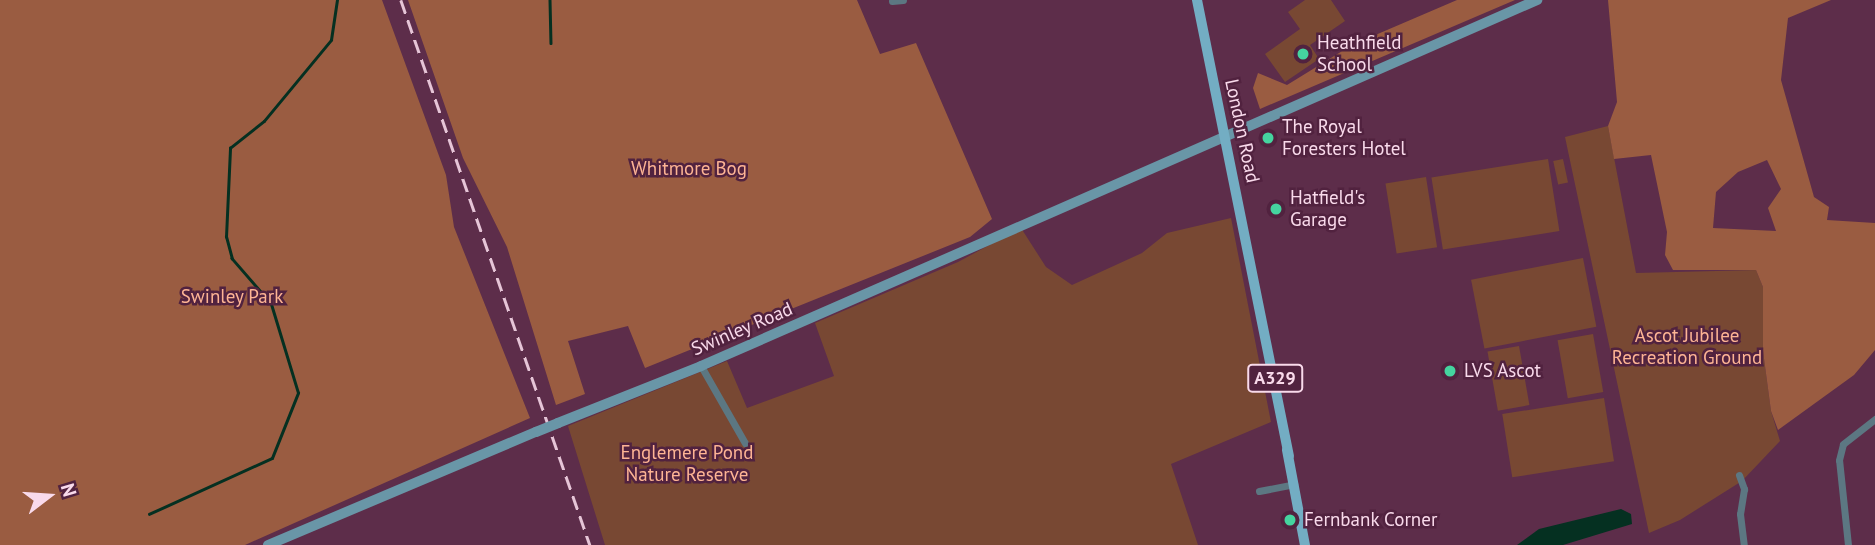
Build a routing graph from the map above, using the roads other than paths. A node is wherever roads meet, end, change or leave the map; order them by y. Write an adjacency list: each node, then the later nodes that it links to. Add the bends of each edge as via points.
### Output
1 (903, 0): 4 (street)
2 (1197, 0): 5 (main road, London Road / A329)
3 (1537, 0): 5 (main road, Swinley Road)
4 (892, 1)
5 (1225, 134): 6 (main road, Swinley Road); 10 (main road, London Road / A329)
6 (701, 366): 8 (street); 12 (main road, Swinley Road, bridge)
7 (1875, 419): 15 (street, via 1843,444 1839,460)
8 (745, 443)
9 (1739, 475): 14 (street, via 1744,489 1740,514)
10 (1294, 484): 11 (street); 13 (main road, London Road / A329)
11 (1259, 491)
12 (268, 545)
13 (1306, 545)
14 (1744, 545)
15 (1848, 545)

